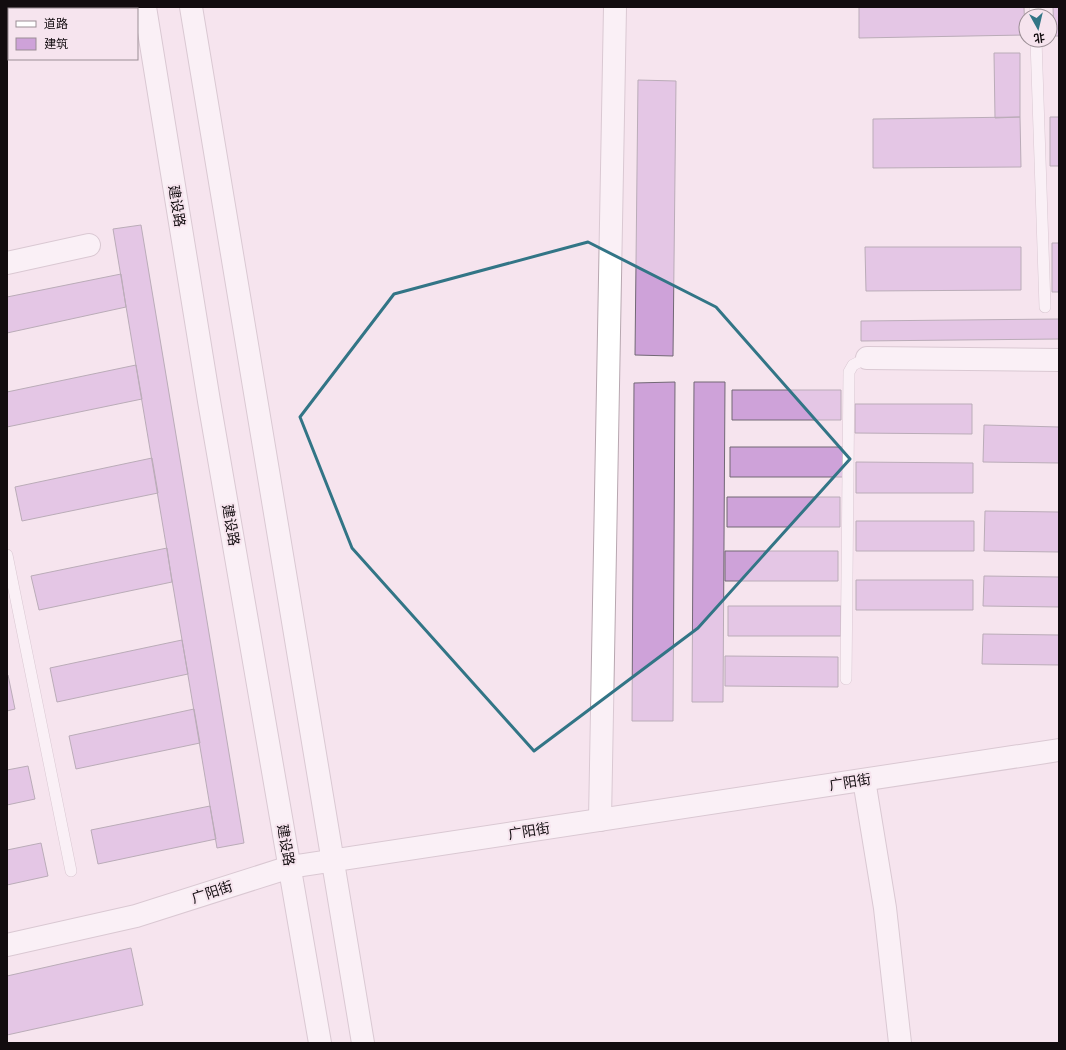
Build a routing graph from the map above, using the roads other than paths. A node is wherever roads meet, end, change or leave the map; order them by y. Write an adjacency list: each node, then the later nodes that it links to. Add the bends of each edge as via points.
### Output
1 (145, 7): 16 (street, 建设路, via 209,401)
2 (190, 7): 15 (street)
3 (615, 7): 14 (street)
4 (1036, 48): 7 (lane)
5 (89, 245): 6 (street)
6 (7, 263)
7 (1045, 307)
8 (866, 358): 9 (street); 11 (lane, via 853,365 848,372)
9 (1059, 360)
10 (7, 555): 17 (lane)
11 (846, 679)
12 (1059, 750): 13 (street, 广阳街)
13 (864, 780): 14 (street, 广阳街); 21 (street, via 885,908)
14 (600, 820): 15 (street, 广阳街)
15 (333, 861): 16 (street, 广阳街); 20 (street)
16 (290, 867): 18 (street, 广阳街, via 136,916); 19 (street, 建设路)
17 (71, 871)
18 (7, 945)
19 (320, 1043)
20 (363, 1043)
21 (900, 1043)

